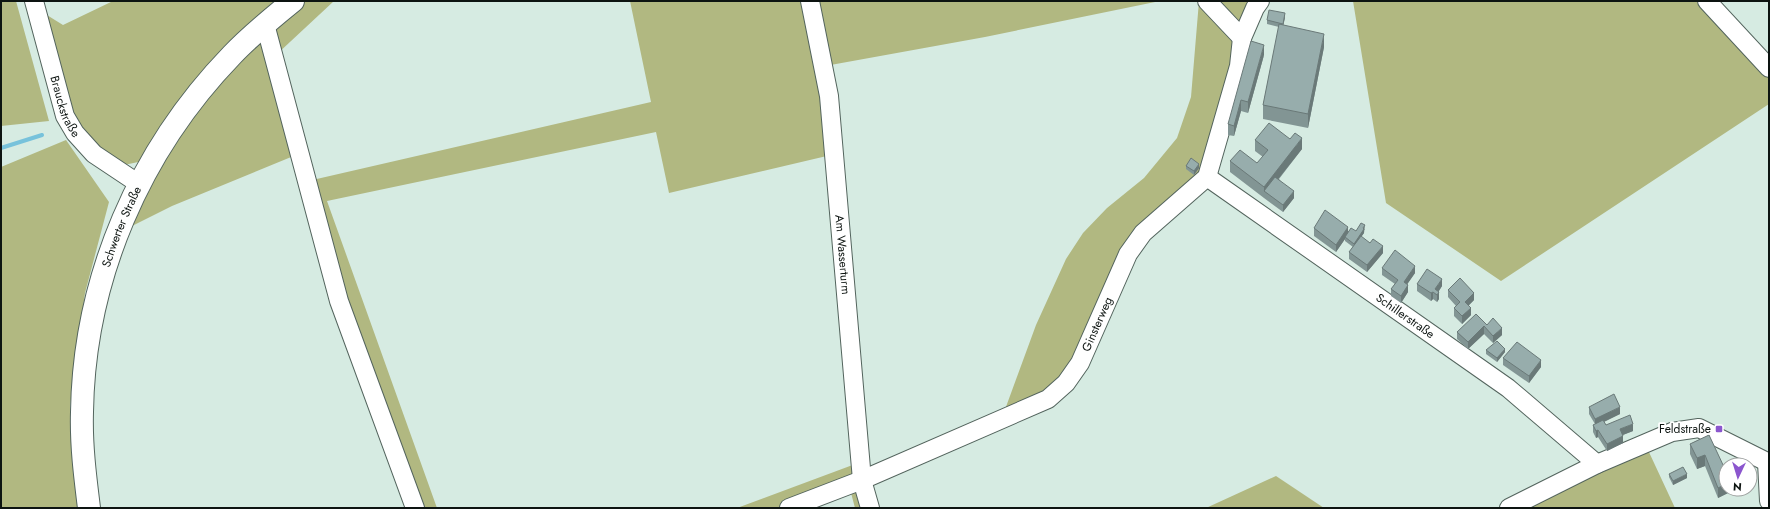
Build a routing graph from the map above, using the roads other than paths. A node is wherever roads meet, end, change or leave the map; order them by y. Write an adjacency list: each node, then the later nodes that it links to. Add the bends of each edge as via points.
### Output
1 (34, 1): 11 (street, Brauckstraße, via 65,116 74,132 94,154)
2 (294, 1): 7 (main road, Schwerter Straße)
3 (810, 1): 14 (street, Am Wasserturm, via 829,96)
4 (1207, 1): 8 (street)
5 (1260, 1): 8 (street)
6 (1707, 1): 9 (street)
7 (265, 24): 11 (main road, Schwerter Straße, via 232,54 203,86 176,121); 17 (street, via 339,301)
8 (1242, 38): 10 (street, via 1240,66)
9 (1769, 68)
10 (1207, 177): 13 (street, Schillerstraße, via 1508,388); 14 (street, Ginsterweg, via 1143,233 1128,254 1080,363 1066,383 1048,399)
11 (139, 184): 16 (main road, Schwerter Straße, via 117,232 106,265 95,302 86,355 82,412 84,473)
12 (1768, 462): 13 (street, via 1700,428 1672,432); 15 (street)
13 (1597, 464): 20 (street)
14 (862, 480): 18 (street, Ginsterweg); 19 (street, Am Wasserturm)
15 (1769, 501)
16 (89, 508)
17 (415, 508)
18 (789, 508)
19 (870, 508)
20 (1509, 508)

